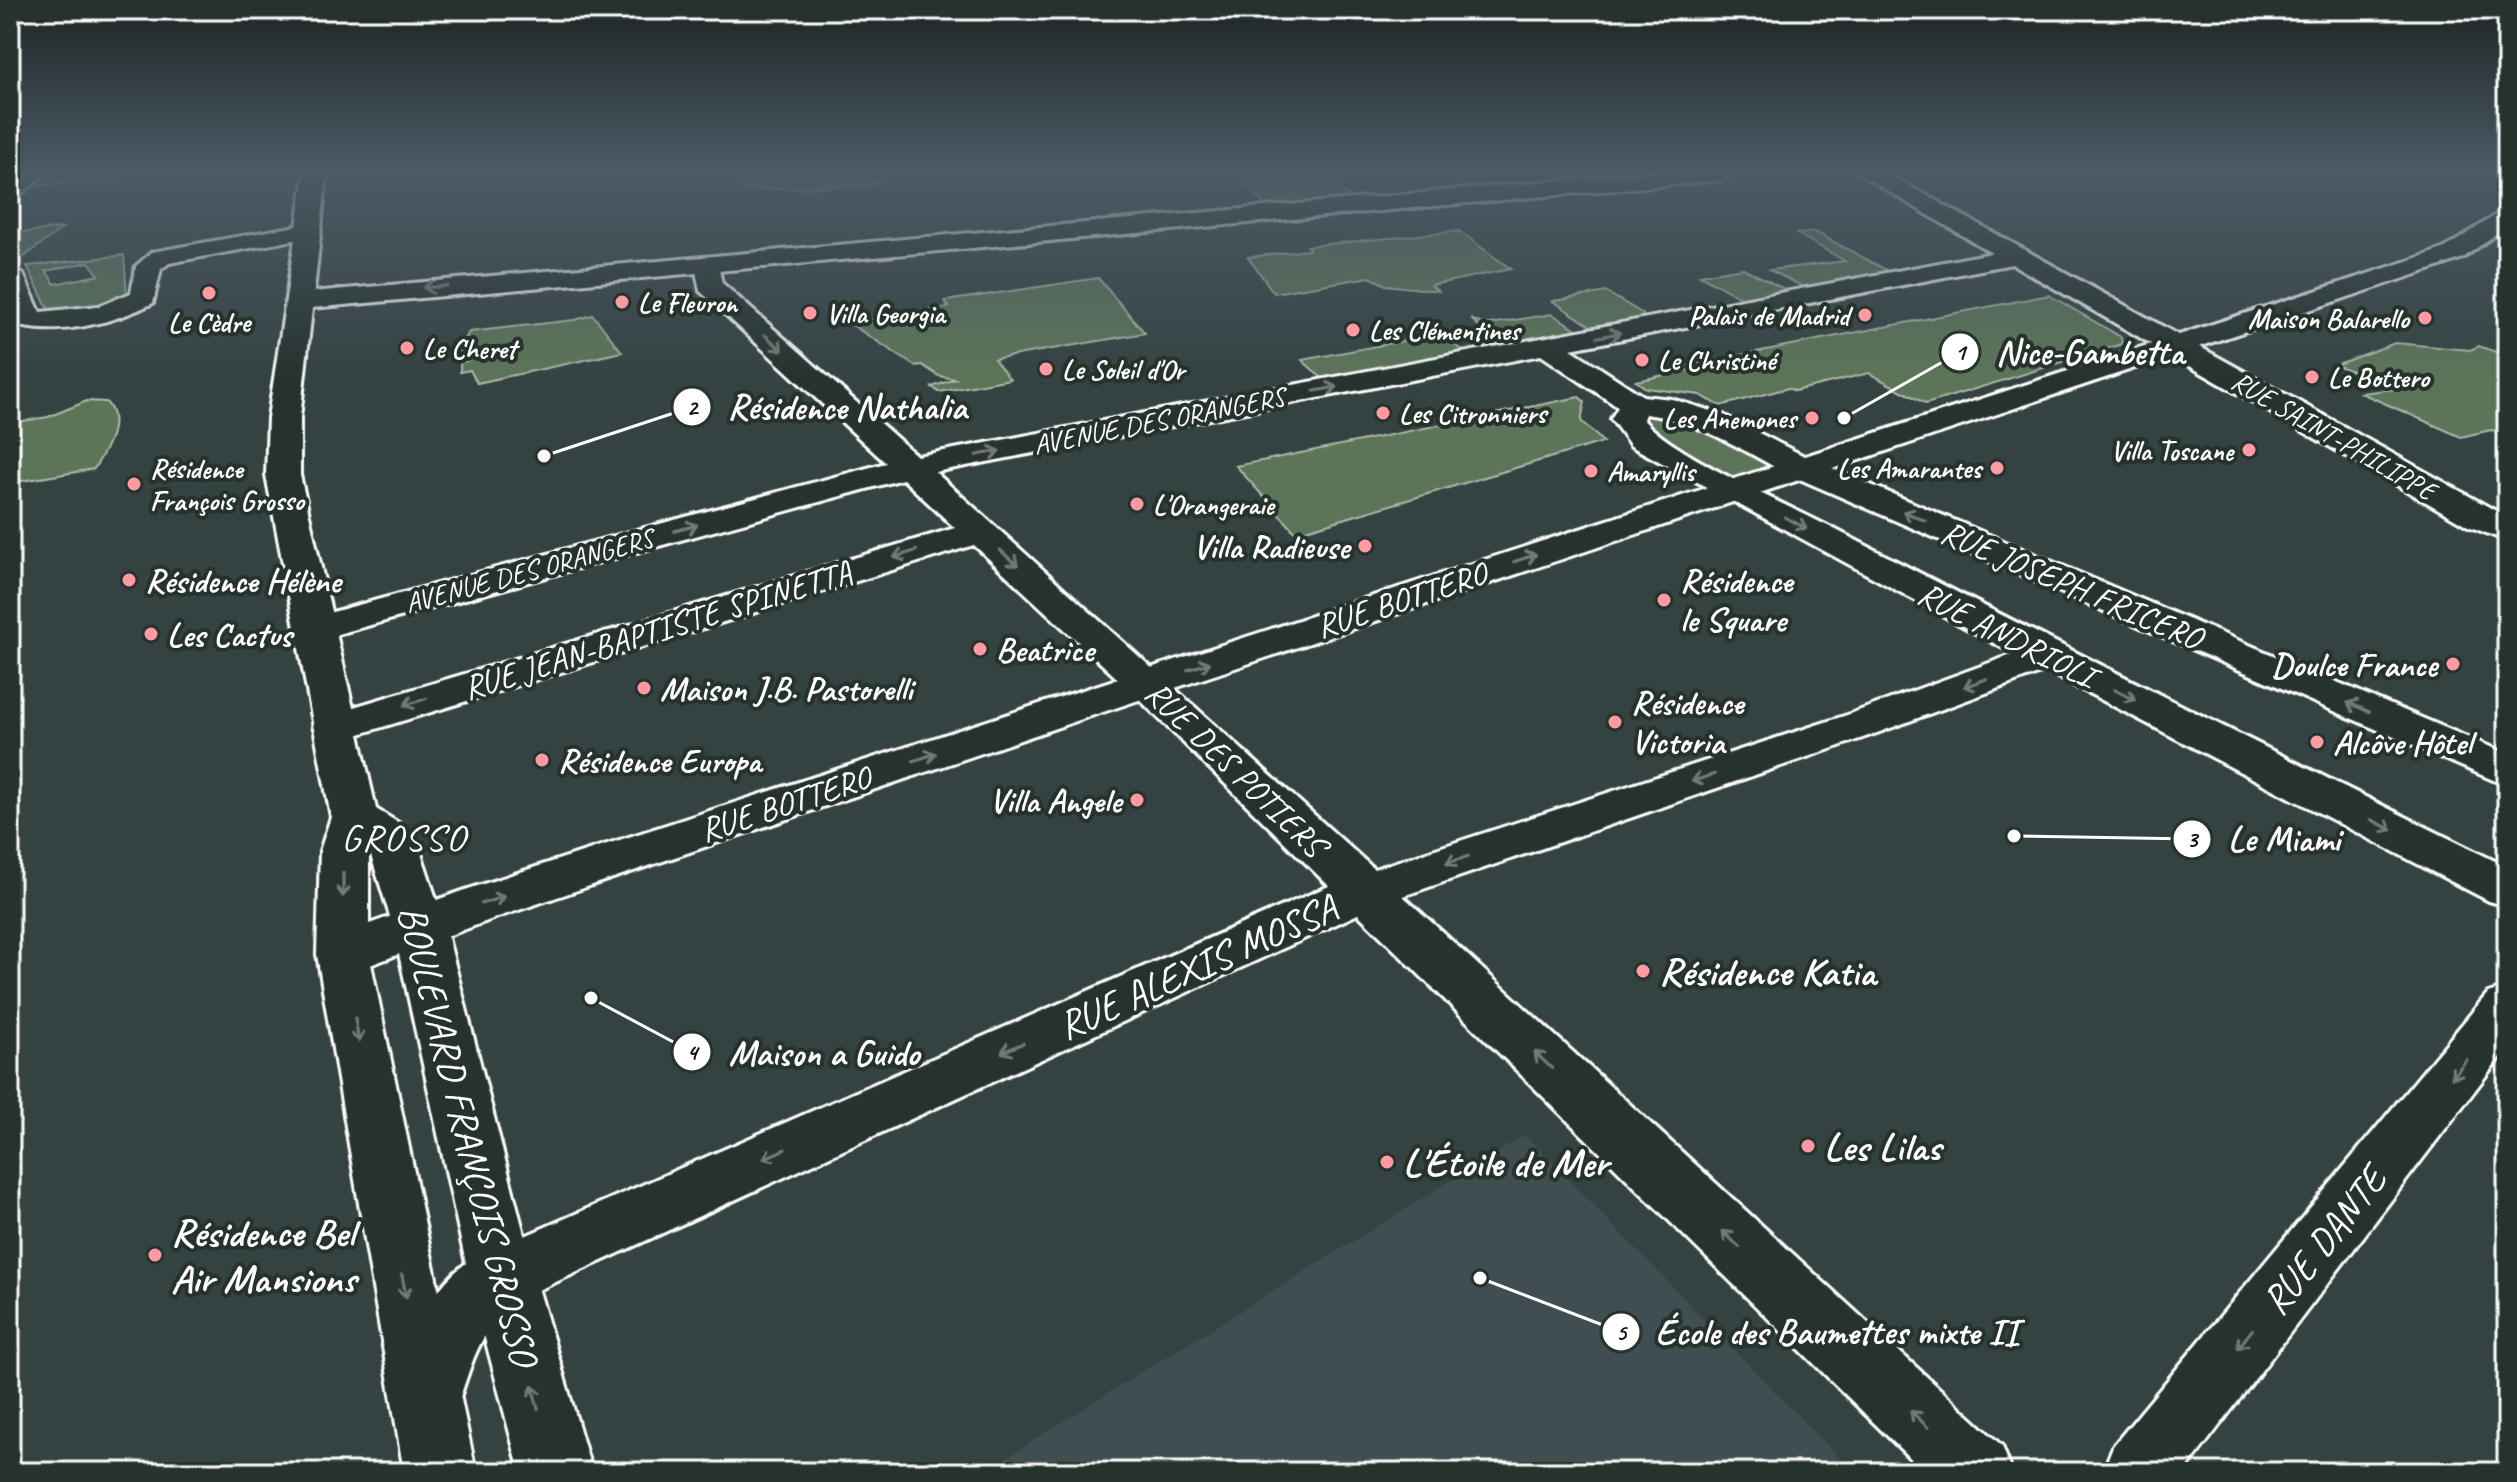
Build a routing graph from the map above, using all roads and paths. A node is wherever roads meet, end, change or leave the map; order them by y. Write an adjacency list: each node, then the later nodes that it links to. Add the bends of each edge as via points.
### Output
1 (245, 242): 8 (street, via 161,257 149,266 144,297 123,309 69,320 30,320)
2 (307, 242): 9 (street, BOULEVARD FRANÇOIS GROSSO)
3 (968, 242): 7 (street)
4 (1991, 242): 6 (street, RUE SAINT-PHILIPPE)
5 (2469, 242): 11 (street, RUE BOTTERO)
6 (2016, 256): 10 (street, AVENUE DES ORANGERS, one-way to 6); 11 (street, RUE SAINT-PHILIPPE)
7 (708, 266): 9 (street, one-way to 9); 13 (street, RUE DES POTIERS, one-way to 13, via 709,285)
8 (10, 278)
9 (300, 301): 18 (street, BOULEVARD FRANÇOIS GROSSO, via 284,418 283,475)
10 (1548, 347): 12 (street); 13 (street, AVENUE DES ORANGERS, one-way to 10)
11 (2178, 347): 14 (street, RUE BOTTERO); 16 (street, RUE SAINT-PHILIPPE)
12 (1635, 404): 14 (street, RUE JOSEPH FRICERO, via 1672,408 1710,421); 15 (street, RUE ANDRIOLI, via 1627,419 1642,439)
13 (911, 467): 17 (street, RUE DES POTIERS); 18 (street, AVENUE DES ORANGERS, one-way to 13)
14 (1800, 467): 15 (street, RUE BOTTERO); 22 (street, RUE JOSEPH FRICERO, one-way to 14)
15 (1731, 489): 19 (street, RUE ANDRIOLI, one-way to 19); 20 (street, RUE BOTTERO, one-way to 15)
16 (2507, 530)
17 (979, 532): 20 (street, RUE DES POTIERS, one-way to 20); 21 (street, RUE JEAN-BAPTISTE SPINETTA, one-way to 21)
18 (313, 629): 21 (street, BOULEVARD FRANÇOIS GROSSO)
19 (2048, 656): 24 (street, RUE ANDRIOLI, one-way to 24); 25 (street, RUE ALEXIS MOSSA, one-way to 25)
20 (1147, 683): 25 (street, RUE DES POTIERS); 26 (street, RUE BOTTERO, one-way to 20)
21 (335, 727): 23 (street, BOULEVARD FRANÇOIS GROSSO)
22 (2507, 771)
23 (354, 817): 26 (street, BOULEVARD FRANÇOIS GROSSO, via 385,837 397,853); 27 (street, BOULEVARD FRANÇOIS GROSSO, one-way to 27, via 344,851)
24 (2507, 888)
25 (1364, 891): 29 (street, RUE ALEXIS MOSSA, one-way to 29); 33 (street, RUE DES POTIERS, one-way to 25)
26 (419, 926): 27 (street, RUE BOTTERO); 29 (street, BOULEVARD FRANÇOIS GROSSO)
27 (343, 954): 30 (street, BOULEVARD FRANÇOIS GROSSO, one-way to 30)
28 (2507, 1008): 34 (street, RUE DANTE, one-way to 34)
29 (502, 1277): 30 (street, RUE ALEXIS MOSSA, via 457,1316); 32 (street, BOULEVARD FRANÇOIS GROSSO, one-way to 29)
30 (426, 1396): 31 (street, BOULEVARD FRANÇOIS GROSSO)
31 (440, 1472)
32 (556, 1472)
33 (1976, 1472)
34 (2139, 1472)

